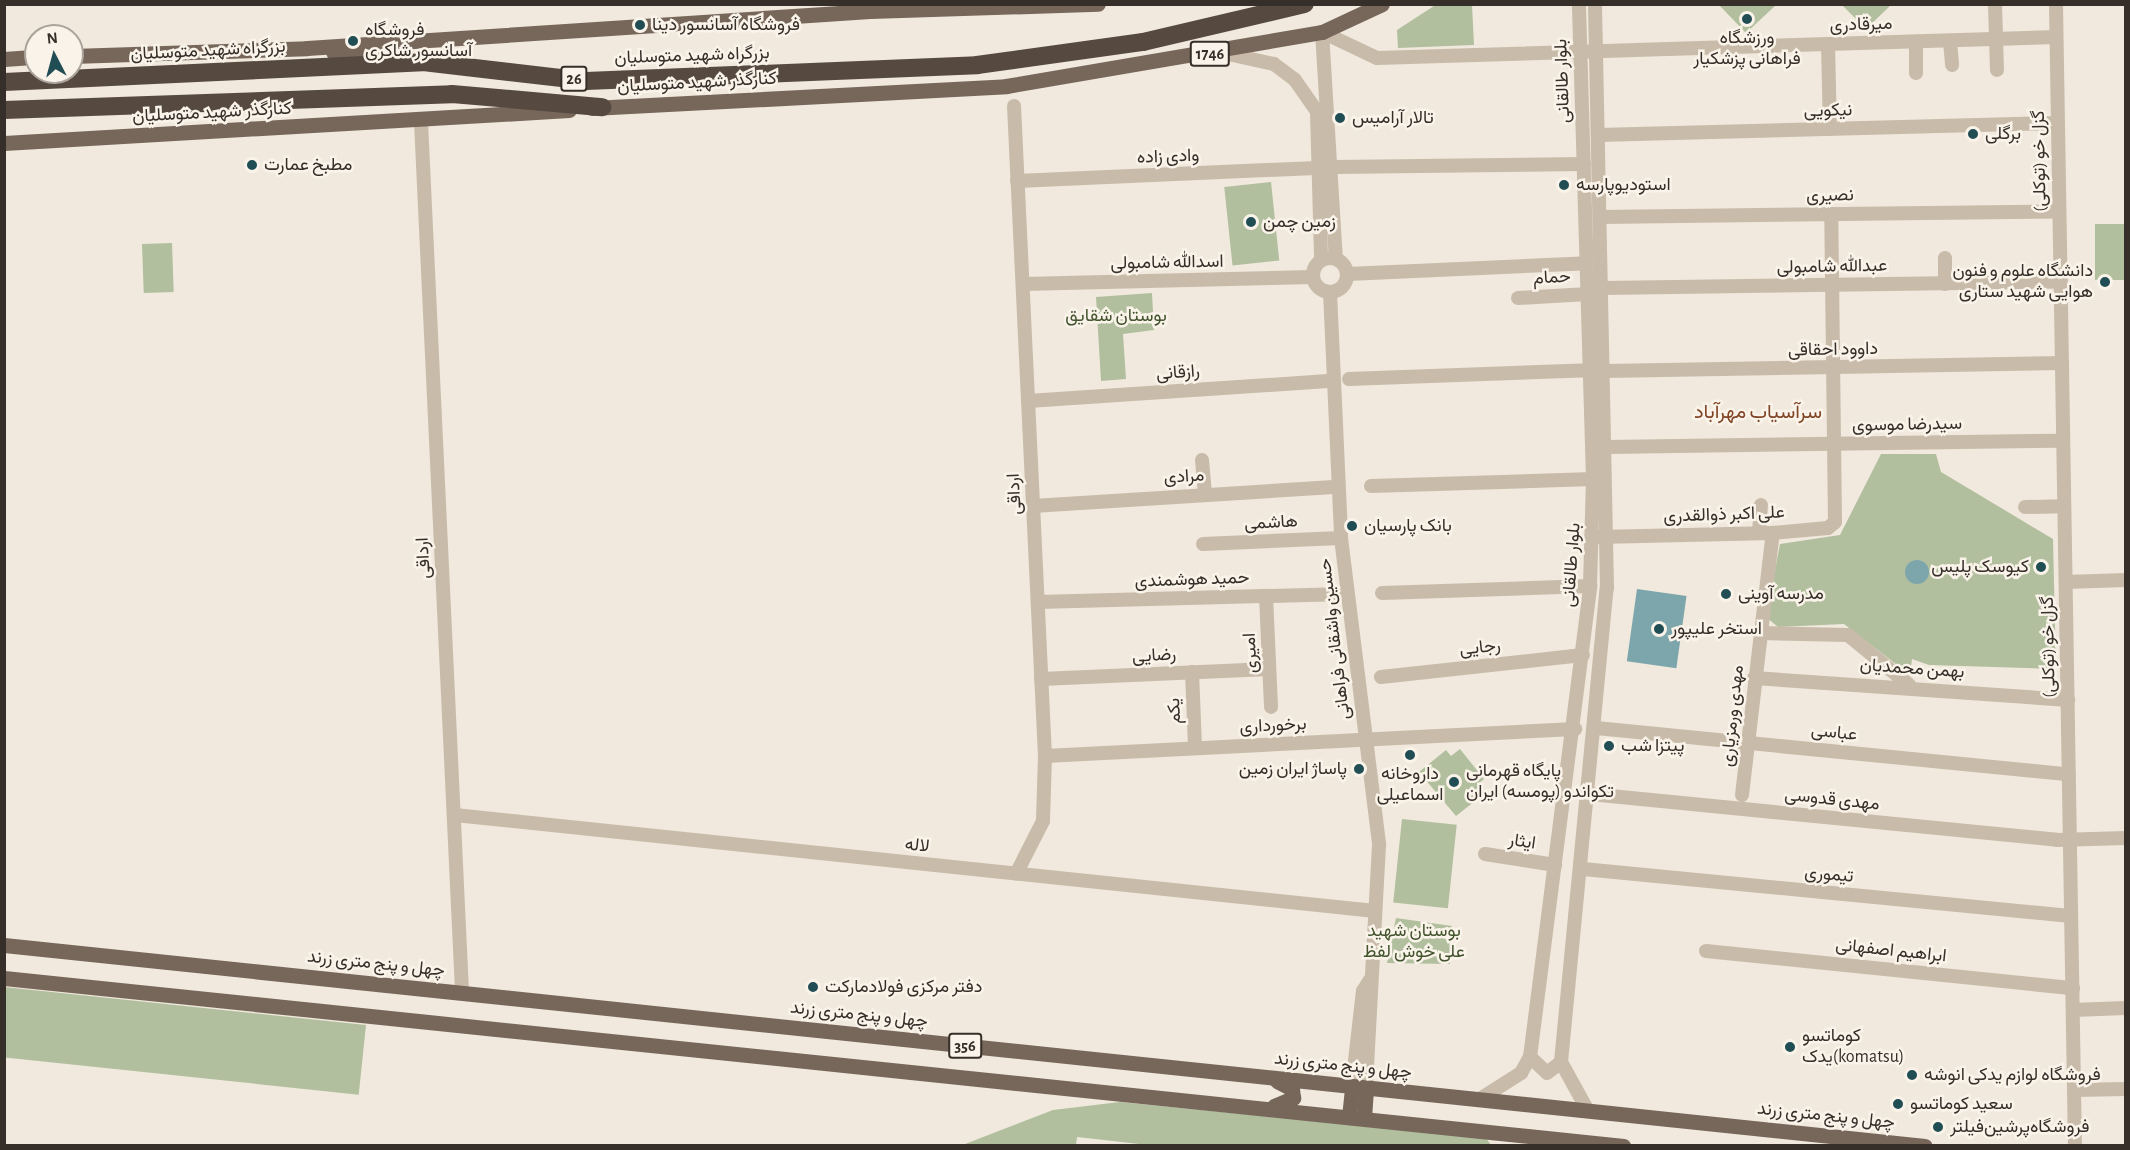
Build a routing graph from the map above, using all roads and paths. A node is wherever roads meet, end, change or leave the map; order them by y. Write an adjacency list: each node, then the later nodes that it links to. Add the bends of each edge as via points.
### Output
1 (1098, 4): 14 (main road, via 858,12)
2 (1305, 4): 21 (highway, بزرگراه شهید متوسلیان / 26, via 1143,42 976,65 586,81)
3 (1382, 4): 8 (main road, کنارگذر شهید متوسلیان / 1746)
4 (1579, 4): 17 (street, بلوار طالقانی)
5 (1595, 4): 15 (street, بلوار طالقانی)
6 (1995, 4): 10 (street)
7 (2056, 4): 9 (street, گزل خو (توکلی))
8 (1322, 32): 16 (main road, کنارگذر شهید متوسلیان / 1746); 17 (street, via 1377,58); 35 (street)
9 (2056, 37): 10 (street, میرقادری); 30 (street, گزل خو (توکلی))
10 (1995, 39): 11 (street, میرقادری); 23 (street)
11 (1950, 40): 12 (street, میرقادری); 22 (street)
12 (1916, 42): 13 (street, میرقادری); 24 (street)
13 (1828, 44): 15 (street, میرقادری); 31 (street)
14 (307, 48): 18 (main road); 21 (main road)
15 (1596, 51): 17 (street, میرقادری); 32 (street, بلوار طالقانی)
16 (1219, 52): 27 (main road, کنارگذر شهید متوسلیان / 1746, via 975,90); 35 (street, via 1260,58 1295,80 1317,112)
17 (1580, 52): 34 (street, بلوار طالقانی)
18 (84, 56)
19 (24, 58): 20 (main road)
20 (4, 59)
21 (407, 62): 25 (highway, بزرگراه شهید متوسلیان / 26)
22 (1952, 65)
23 (1997, 70)
24 (1916, 73)
25 (4, 82)
26 (1014, 106): 36 (street, ارداقی)
27 (602, 107): 28 (highway, 26, via 452,94); 29 (main road, کنارگذر شهید متوسلیان)
28 (4, 110)
29 (420, 122): 33 (main road, کنارگذر شهید متوسلیان); 104 (street, ارداقی)
30 (2058, 123): 31 (street, نیکویی); 37 (street, گزل خو (توکلی))
31 (1830, 129): 32 (street, نیکویی)
32 (1598, 135): 39 (street, بلوار طالقانی)
33 (4, 143)
34 (1584, 164): 35 (street, وادی زاده); 43 (street, بلوار طالقانی)
35 (1328, 168): 36 (street, وادی زاده); 40 (street); 42 (street)
36 (1017, 181): 47 (street, ارداقی)
37 (2059, 211): 38 (street, نصیری); 46 (street, گزل خو (توکلی))
38 (1832, 214): 39 (street, نصیری); 49 (street)
39 (1600, 217): 50 (street, بلوار طالقانی)
40 (1336, 258): 42 (street); 44 (street)
41 (1945, 258): 48 (street)
42 (1321, 260): 45 (street)
43 (1587, 263): 44 (street); 52 (street, بلوار طالقانی)
44 (1348, 274): 51 (street, via 1343,287)
45 (1313, 277): 47 (street, اسدالله شامبولی); 51 (street)
46 (2061, 282): 48 (street, عبدالله شامبولی); 54 (street, گزل خو (توکلی))
47 (1023, 284): 60 (street, ارداقی)
48 (1945, 284): 49 (street, عبدالله شامبولی)
49 (1833, 285): 50 (street, عبدالله شامبولی); 55 (street)
50 (1604, 288): 57 (street, بلوار طالقانی)
51 (1330, 292): 59 (street, حسین واشقانی فراهانی)
52 (1588, 294): 53 (street, حمام); 56 (street, بلوار طالقانی)
53 (1518, 298)
54 (2062, 363): 55 (street, داوود احقاقی); 61 (street, گزل خو (توکلی))
55 (1834, 368): 57 (street, داوود احقاقی); 62 (street)
56 (1589, 370): 58 (street); 65 (street, بلوار طالقانی)
57 (1605, 371): 63 (street, بلوار طالقانی)
58 (1349, 380)
59 (1331, 381): 60 (street, رازقانی); 67 (street, حسین واشقانی فراهانی)
60 (1028, 401): 70 (street, ارداقی)
61 (2063, 441): 62 (street, سیدرضا موسوی); 71 (street, گزل خو (توکلی))
62 (1836, 444): 63 (street, سیدرضا موسوی); 73 (street, علی اکبر ذوالقدری, via 1836,519 1828,528)
63 (1607, 447): 75 (street, بلوار طالقانی)
64 (1202, 460): 68 (street)
65 (1593, 479): 66 (street); 74 (street, بلوار طالقانی)
66 (1371, 486)
67 (1337, 487): 68 (street, مرادی); 76 (street, حسین واشقانی فراهانی)
68 (1205, 493): 70 (street, مرادی)
69 (1761, 505): 73 (street, مهدی ورمزیاری)
70 (1033, 506): 84 (street, ارداقی)
71 (2064, 506): 72 (street); 79 (street, گزل خو (توکلی))
72 (2025, 507)
73 (1766, 533): 75 (street, علی اکبر ذوالقدری); 85 (street, مهدی ورمزیاری)
74 (1593, 537): 75 (street, علی اکبر ذوالقدری); 80 (street, بلوار طالقانی)
75 (1608, 537): 95 (street, بلوار طالقانی)
76 (1341, 538): 77 (street, هاشمی); 82 (street, حسین واشقانی فراهانی)
77 (1203, 544)
78 (2126, 580): 79 (street)
79 (2066, 582): 93 (street, گزل خو (توکلی))
80 (1590, 586): 81 (street); 86 (street, بلوار طالقانی)
81 (1382, 593)
82 (1347, 594): 83 (street, حمید هوشمندی); 97 (street, حسین واشقانی فراهانی)
83 (1266, 596): 84 (street, حمید هوشمندی); 87 (street, امیری)
84 (1038, 602): 91 (street, ارداقی)
85 (1760, 633): 90 (street, مهدی ورمزیاری); 92 (street, via 1848,635)
86 (1583, 655): 89 (street, رجایی); 96 (street, بلوار طالقانی)
87 (1269, 669): 88 (street, رضایی); 94 (street, امیری)
88 (1191, 672): 91 (street, رضایی); 99 (street, یکم)
89 (1382, 677)
90 (1754, 678): 92 (street, بهمن محمدیان); 98 (street, مهدی ورمزیاری)
91 (1041, 679): 100 (street, ارداقی)
92 (1909, 685): 93 (street, بهمن محمدیان)
93 (2068, 700): 101 (street, گزل خو (توکلی))
94 (1271, 707)
95 (1596, 728): 98 (street, عباسی); 102 (street, بلوار طالقانی)
96 (1575, 729): 97 (street, برخورداری); 108 (street, بلوار طالقانی)
97 (1365, 740): 99 (street, برخورداری); 111 (street, حسین واشقانی فراهانی, via 1379,845)
98 (1748, 743): 101 (street, عباسی); 103 (street, مهدی ورمزیاری)
99 (1195, 748): 100 (street, برخورداری)
100 (1045, 756): 110 (street, ارداقی, via 1043,821)
101 (2069, 774): 106 (street, گزل خو (توکلی))
102 (1590, 794): 106 (street, مهدی قدوسی); 109 (street, بلوار طالقانی)
103 (1742, 795)
104 (455, 815): 110 (street, لاله); 117 (street, ارداقی)
105 (2126, 838): 106 (street, مهدی قدوسی)
106 (2070, 841): 112 (street, گزل خو (توکلی))
107 (1485, 854): 108 (street, ایثار)
108 (1555, 865): 120 (street, بلوار طالقانی)
109 (1582, 869): 112 (street, تیموری); 121 (street, بلوار طالقانی)
110 (1016, 874): 111 (street, لاله)
111 (1376, 911): 123 (street, حسین واشقانی فراهانی, via 1370,980 1375,993)
112 (2071, 916): 116 (street, گزل خو (توکلی))
113 (4, 945): 117 (main road, چهل و پنج متری زرند / 356)
114 (1706, 951): 116 (street, ابراهیم اصفهانی)
115 (4, 978): 127 (main road, 356)
116 (2073, 988): 119 (street, گزل خو (توکلی))
117 (462, 993): 122 (main road, چهل و پنج متری زرند / 356)
118 (2126, 1008): 119 (street)
119 (2073, 1010): 125 (street, گزل خو (توکلی))
120 (1530, 1057): 121 (street, via 1547,1073); 126 (street, via 1521,1073)
121 (1561, 1062): 128 (street)
122 (1271, 1079): 123 (main road, چهل و پنج متری زرند / 356); 127 (main road, via 1288,1085 1293,1098)
123 (1359, 1088): 126 (main road, چهل و پنج متری زرند / 356); 129 (main road)
124 (2126, 1089): 125 (street)
125 (2074, 1090): 133 (street, گزل خو (توکلی))
126 (1480, 1099): 128 (main road, چهل و پنج متری زرند / 356)
127 (1259, 1108): 129 (main road, 356)
128 (1588, 1111): 132 (main road, چهل و پنج متری زرند / 356)
129 (1356, 1118): 130 (main road, 356)
130 (1497, 1138): 131 (main road, 356)
131 (1623, 1146)
132 (1925, 1146)
133 (2075, 1146)

